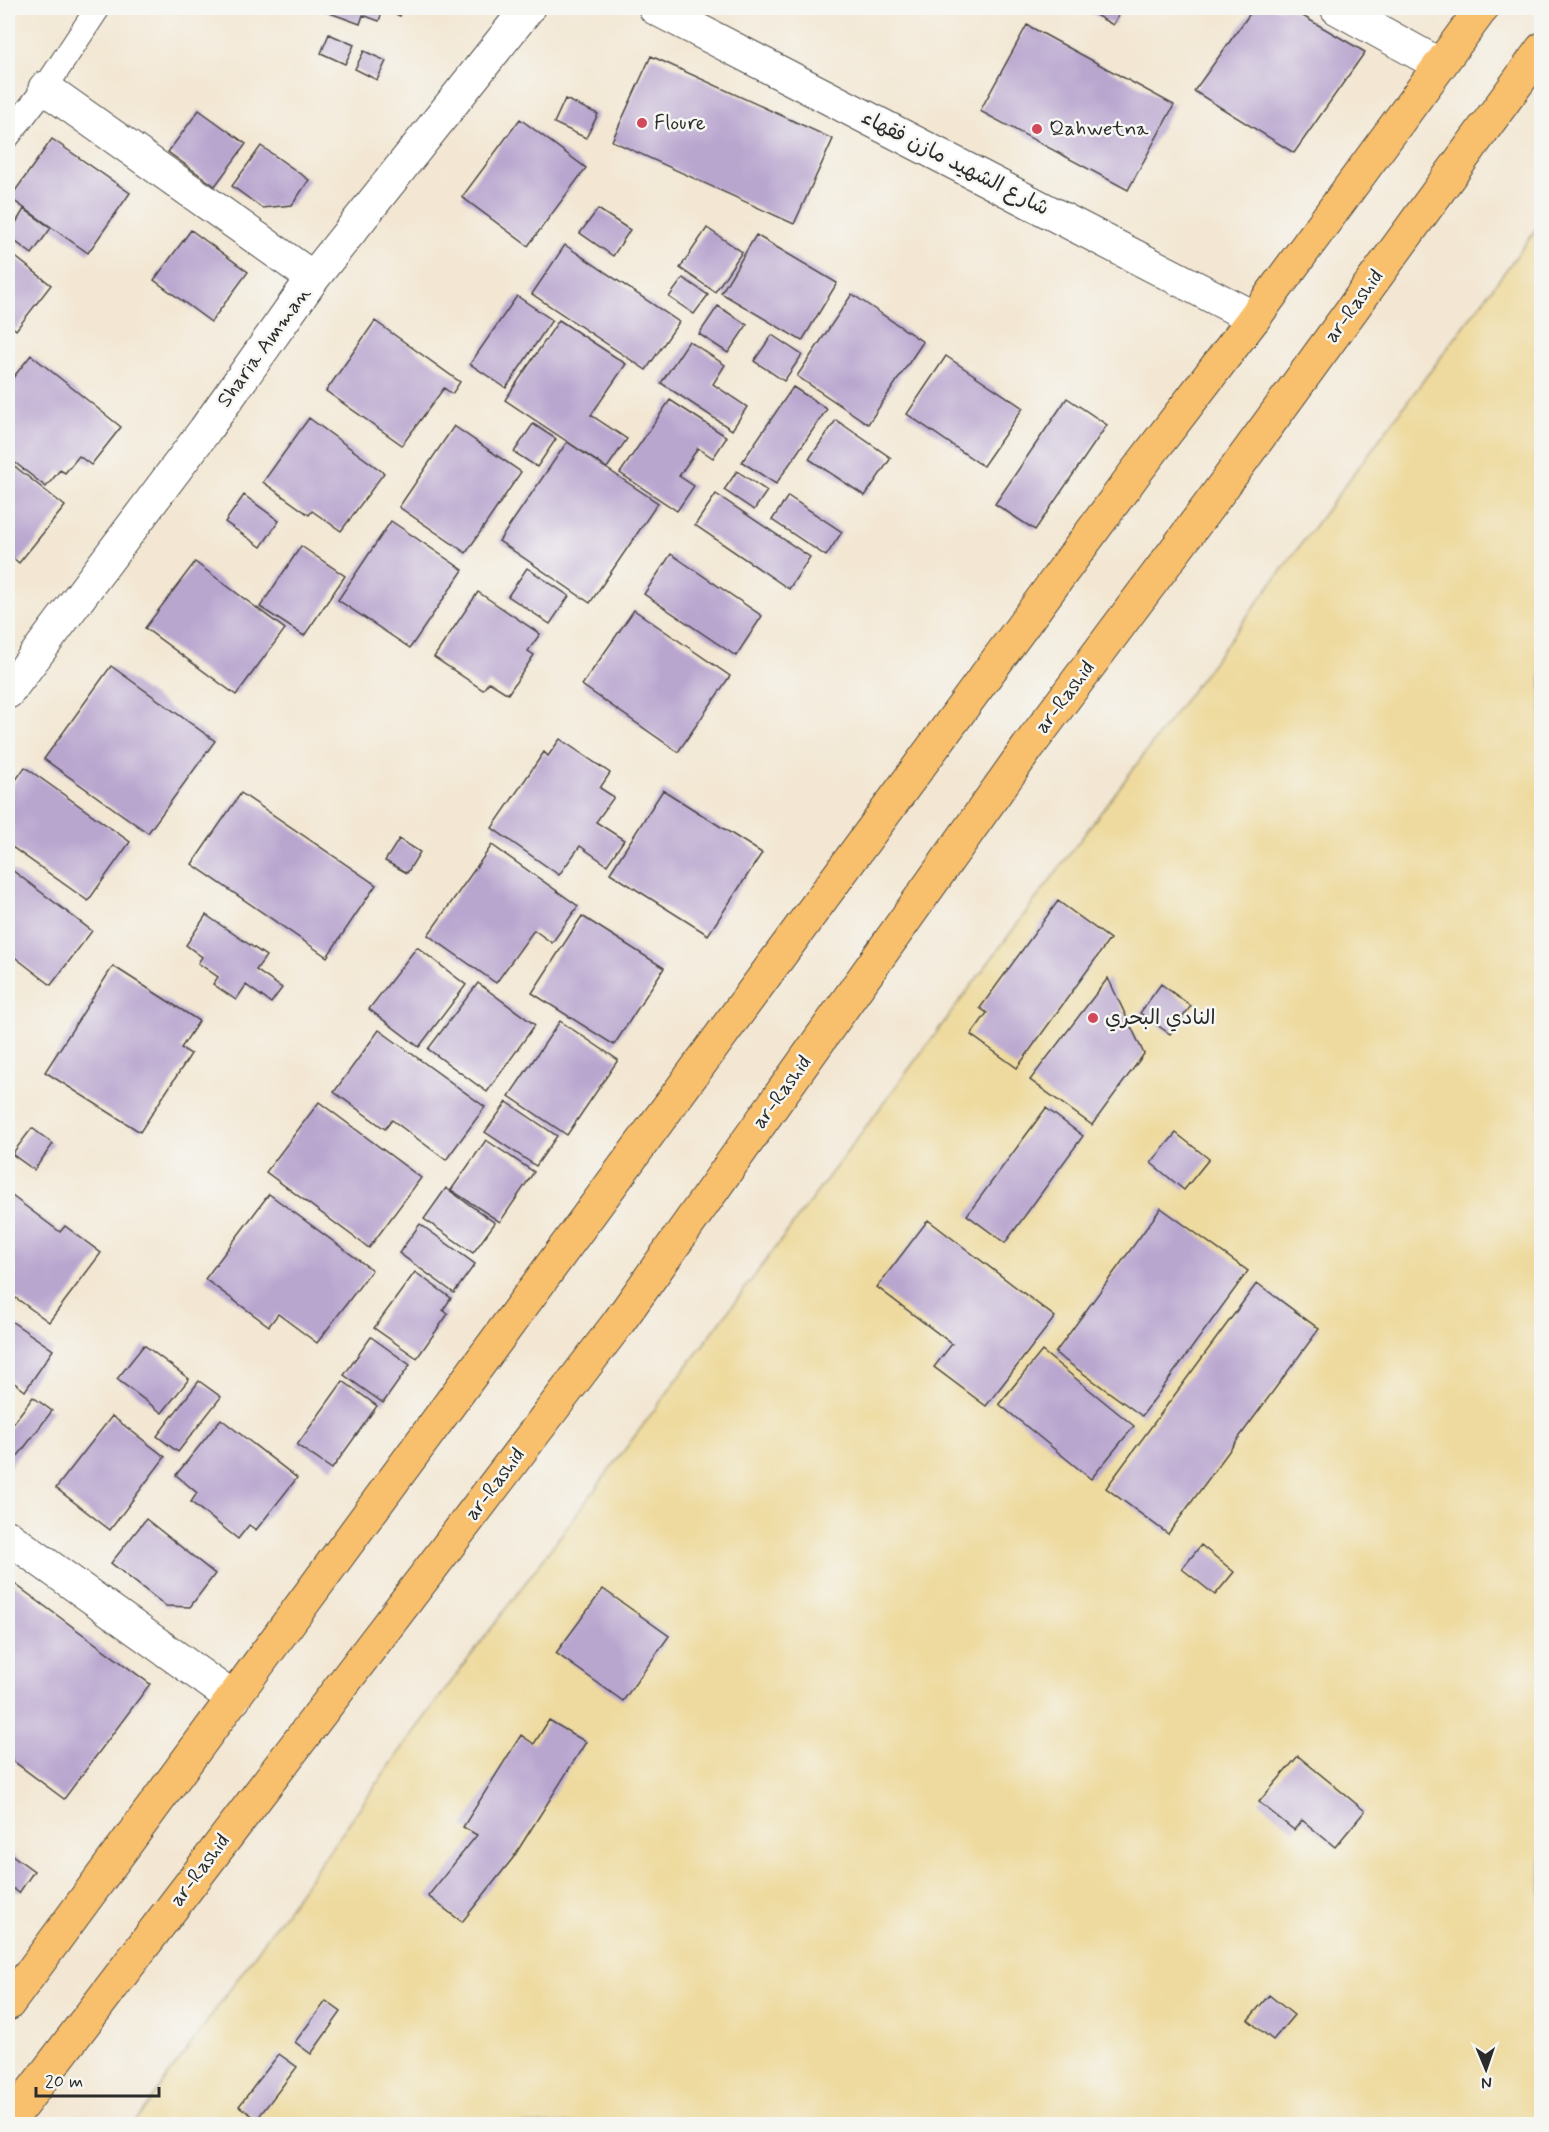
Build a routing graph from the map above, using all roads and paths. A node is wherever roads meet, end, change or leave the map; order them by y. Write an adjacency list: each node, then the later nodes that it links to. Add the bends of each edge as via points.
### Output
1 (98, 8): 8 (lane)
2 (528, 8): 10 (street, Sharia Amman)
3 (655, 8): 11 (street, شارع الشهيد مازن فقهاء)
4 (1337, 8): 7 (street)
5 (1482, 8): 7 (main road)
6 (1542, 49): 16 (main road, ar-Rashid, via 1028,747 618,1323)
7 (1440, 66): 11 (main road)
8 (45, 88): 9 (lane); 10 (street)
9 (8, 136)
10 (313, 278): 12 (street, Sharia Amman, via 205,430)
11 (1254, 318): 14 (main road, via 1127,483)
12 (8, 692)
13 (8, 1537): 14 (street)
14 (234, 1699): 15 (main road)
15 (8, 2004)
16 (8, 2123)

